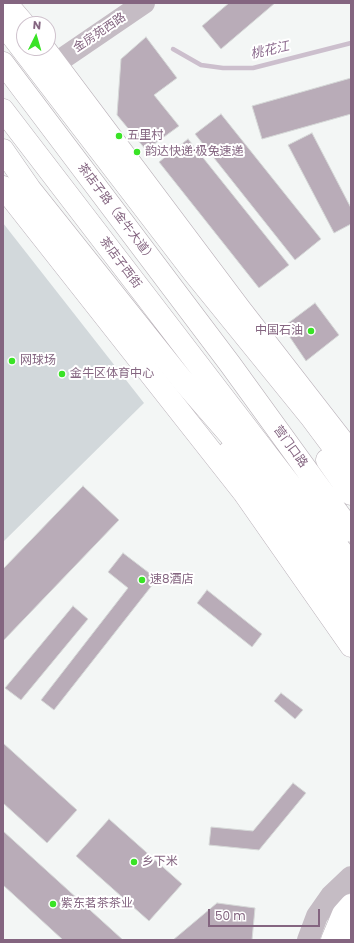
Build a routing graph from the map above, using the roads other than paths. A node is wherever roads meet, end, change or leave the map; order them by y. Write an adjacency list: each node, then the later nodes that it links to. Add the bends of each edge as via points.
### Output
1 (6, 3): 3 (main road)
2 (144, 3): 5 (street, 金房苑西路)
3 (17, 16)
4 (3, 24): 11 (main road)
5 (56, 53)
6 (50, 56): 15 (main road)
7 (3, 63): 12 (main road, 茶店子路（金牛大道）)
8 (3, 110): 14 (main road, 茶店子西街)
9 (3, 150): 13 (main road, via 30,189)
10 (3, 186): 22 (main road, via 244,493)
11 (194, 273): 16 (main road, via 310,416); 17 (main road)
12 (230, 364): 18 (main road, 营门口路)
13 (183, 381): 20 (main road, via 262,472); 21 (main road, via 230,454)
14 (237, 415): 19 (main road, 营门口路)
15 (351, 452)
16 (351, 471)
17 (351, 494)
18 (351, 531)
19 (351, 564)
20 (351, 595)
21 (351, 624)
22 (351, 646)
23 (351, 877): 26 (street, via 331,896 317,916)
24 (351, 905): 27 (main road, via 343,914)
25 (351, 937): 28 (main road)
26 (308, 940)
27 (332, 940)
28 (350, 940)

